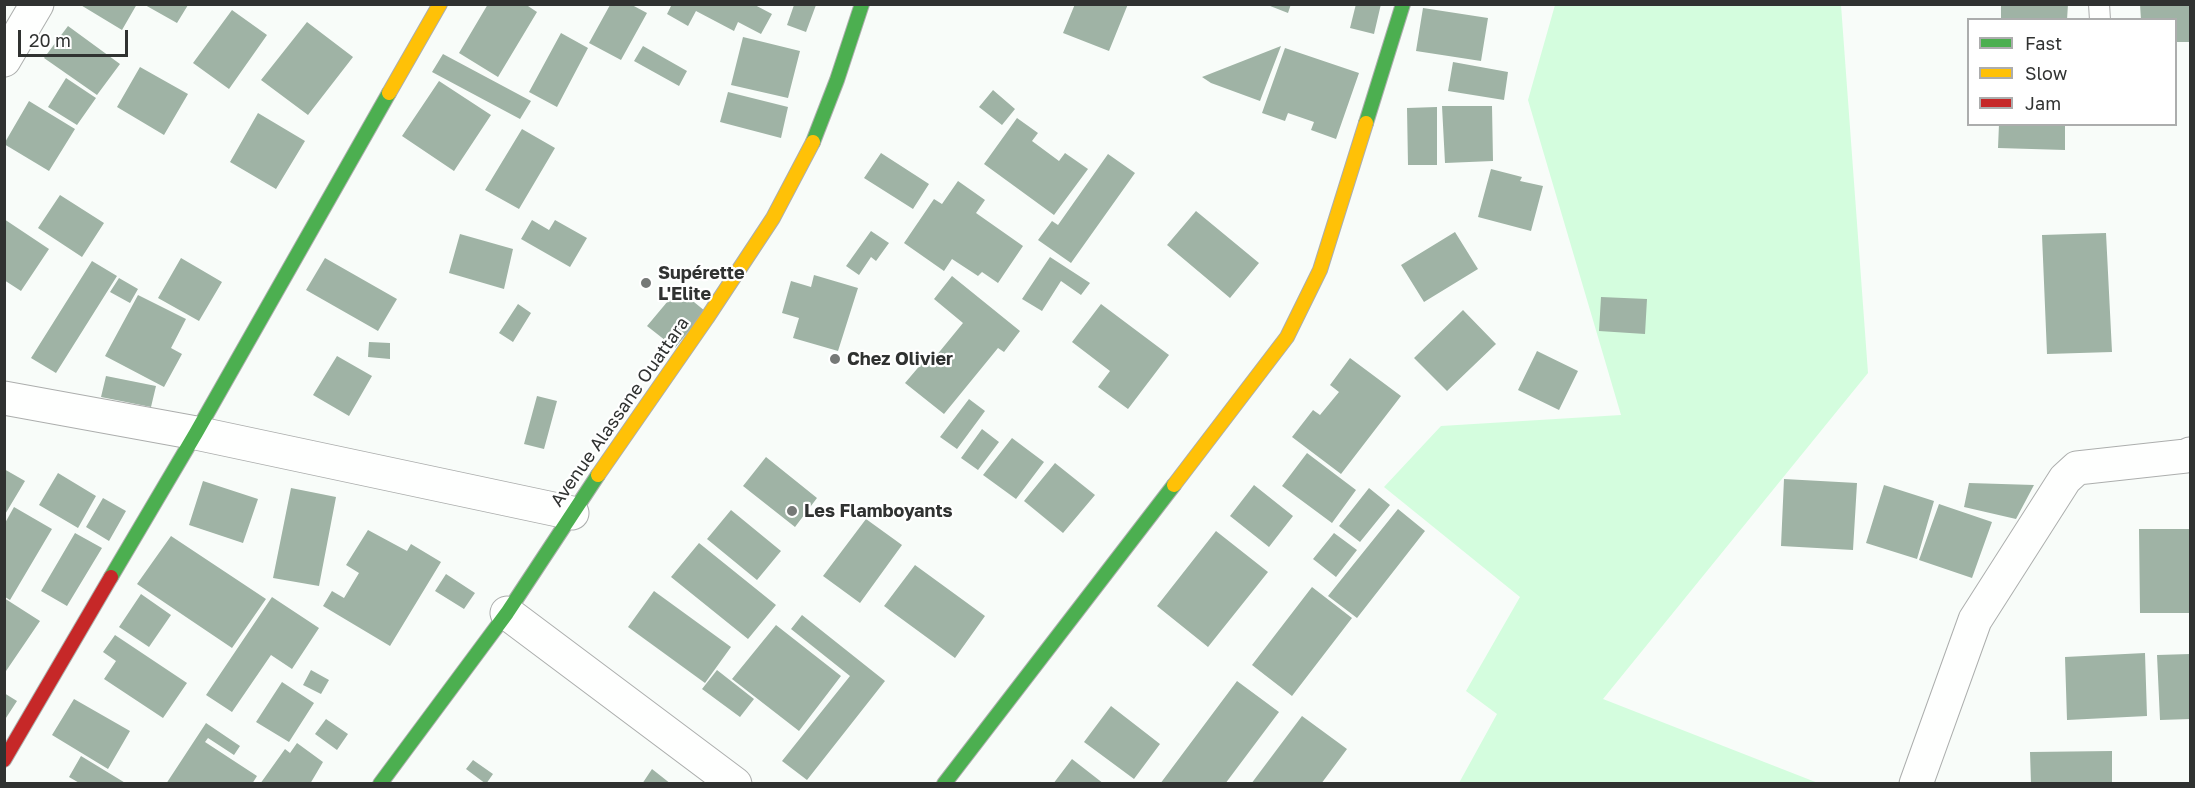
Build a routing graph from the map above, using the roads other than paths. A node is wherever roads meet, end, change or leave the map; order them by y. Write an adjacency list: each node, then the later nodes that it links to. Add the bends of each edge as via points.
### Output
1 (37, 4): 5 (street)
2 (440, 4): 7 (street)
3 (862, 4): 9 (street, Avenue Alassane Ouattara, via 811,147 773,218)
4 (1403, 4): 14 (street, via 1320,270 1287,337)
5 (4, 60)
6 (4, 398): 7 (street)
7 (196, 433): 9 (street); 11 (street)
8 (2190, 454): 15 (street, via 2077,468 2065,479 1975,620)
9 (572, 513): 10 (street, Avenue Alassane Ouattara)
10 (507, 614): 12 (street, Avenue Alassane Ouattara); 13 (street)
11 (4, 760)
12 (380, 783)
13 (735, 783)
14 (944, 783)
15 (1916, 783)

